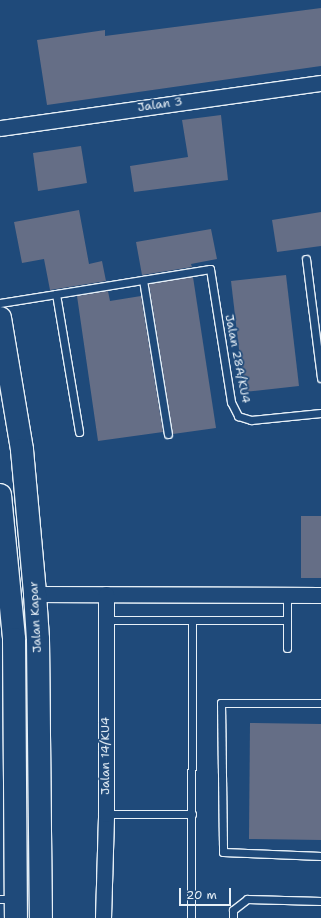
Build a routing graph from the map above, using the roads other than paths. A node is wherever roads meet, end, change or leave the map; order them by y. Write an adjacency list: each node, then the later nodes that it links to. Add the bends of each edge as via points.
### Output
1 (321, 83): 2 (street, Jalan 3)
2 (0, 128)
3 (306, 259): 8 (lane)
4 (143, 280): 5 (lane); 9 (lane, Jalan 28A/KU4, via 210,269 231,402 238,416 251,420); 11 (lane)
5 (56, 294): 6 (lane); 10 (lane)
6 (0, 303)
7 (0, 318): 13 (highway, Jalan Kapar, via 22,450)
8 (321, 378)
9 (321, 413)
10 (79, 432)
11 (168, 434)
12 (0, 495): 26 (highway, Jalan Kapar, via 14,639 11,708)
13 (35, 594): 14 (street); 27 (highway, Jalan Kapar, via 38,639)
14 (106, 594): 15 (street); 17 (street, Jalan 14/KU4)
15 (287, 595): 16 (street); 19 (lane)
16 (321, 595)
17 (106, 620): 18 (lane); 22 (street, Jalan 14/KU4)
18 (192, 620): 19 (lane); 23 (lane)
19 (287, 620): 20 (lane)
20 (287, 648)
21 (321, 703): 24 (lane, via 220,703 223,852)
22 (106, 814): 23 (lane); 28 (street, Jalan 14/KU4)
23 (192, 814): 29 (lane)
24 (321, 856)
25 (321, 901): 30 (lane, via 248,898 232,910)
26 (11, 905)
27 (41, 918)
28 (103, 918)
29 (191, 918)
30 (233, 918)

